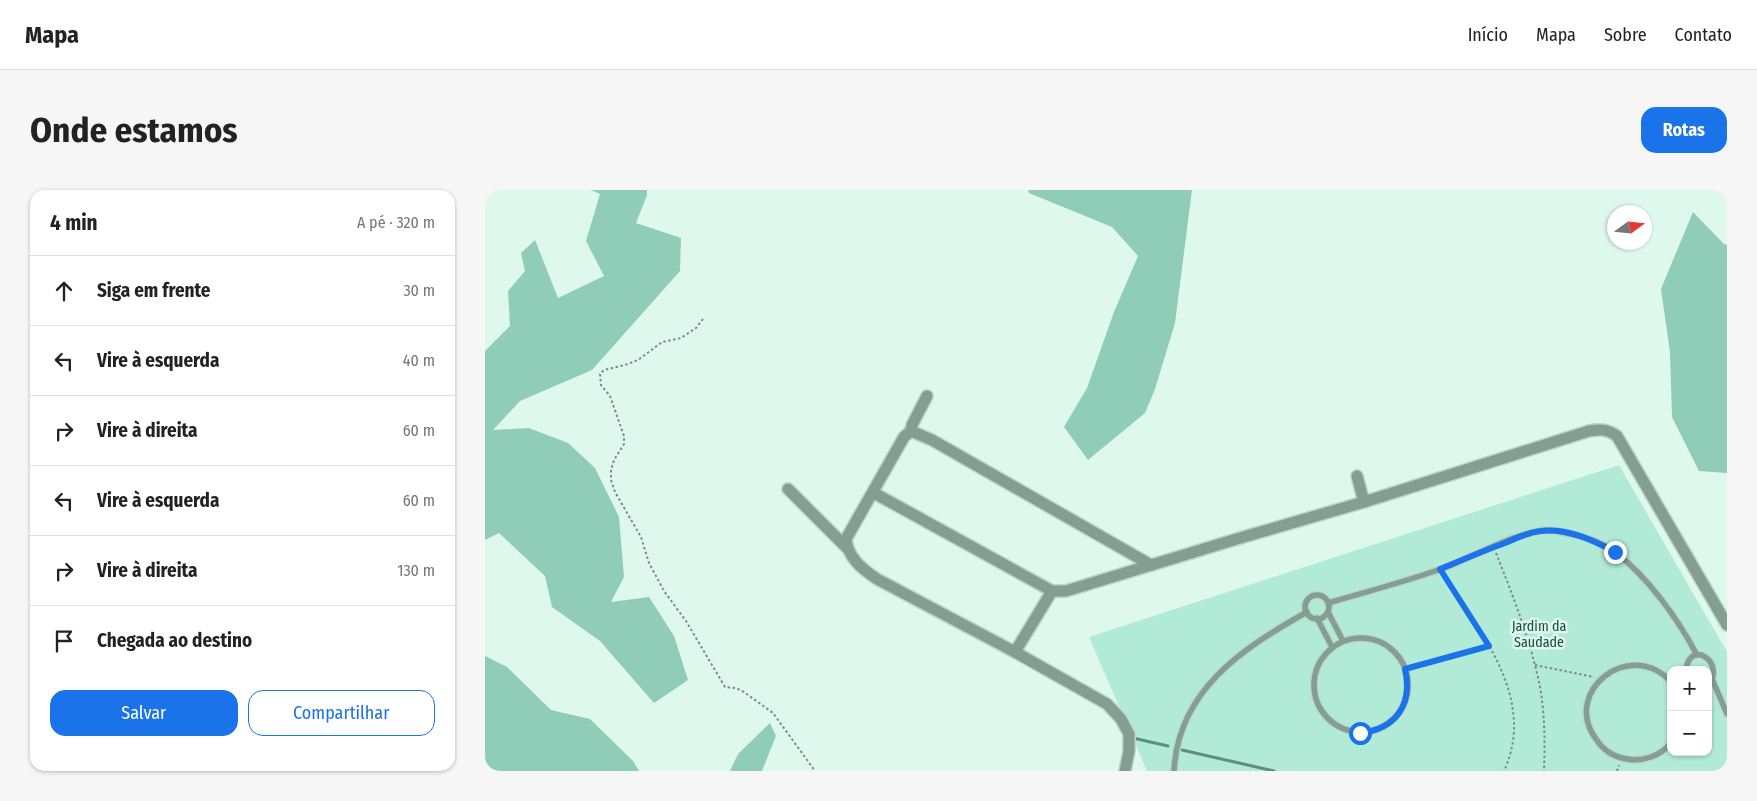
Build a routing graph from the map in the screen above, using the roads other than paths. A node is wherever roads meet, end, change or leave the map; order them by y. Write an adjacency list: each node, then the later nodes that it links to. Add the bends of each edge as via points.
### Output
1 (927, 396): 2 (street)
2 (911, 431): 5 (street, via 904,437); 8 (street)
3 (1357, 476): 6 (street)
4 (788, 489): 7 (street)
5 (874, 493): 7 (street, via 849,532); 9 (street)
6 (1364, 502): 8 (street); 14 (street, via 1589,431 1610,431 1617,436)
7 (847, 548): 17 (street, via 852,558 877,579)
8 (1151, 565): 9 (street, via 1066,591)
9 (1052, 591): 17 (street)
10 (1328, 603): 11 (lane, via 1322,596 1313,596 1306,603); 12 (lane); 18 (lane, via 1440,569 1525,534 1541,531 1568,533 1615,552 1670,610)
11 (1307, 612): 13 (lane); 26 (lane, via 1227,664 1197,698 1179,738)
12 (1328, 612): 13 (lane); 15 (lane)
13 (1317, 618): 16 (lane)
14 (1727, 624)
15 (1343, 641): 16 (lane); 16 (lane, via 1362,638 1380,642 1400,658 1408,682 1407,695 1403,707 1385,726 1360,733 1347,731 1335,726 1318,706 1313,681 1316,668)
16 (1332, 647)
17 (1015, 652): 25 (street, via 1107,704 1121,719 1129,734)
18 (1697, 655): 19 (lane, via 1689,660); 21 (lane, via 1707,656 1715,662 1717,672)
19 (1687, 666)
20 (1667, 679): 24 (lane, via 1655,670 1636,665 1612,670 1594,688 1587,711 1588,723 1600,745 1620,758 1646,759)
21 (1712, 681)
22 (1712, 685): 23 (lane)
23 (1727, 714)
24 (1667, 746)
25 (1125, 771)
26 (1174, 771)

